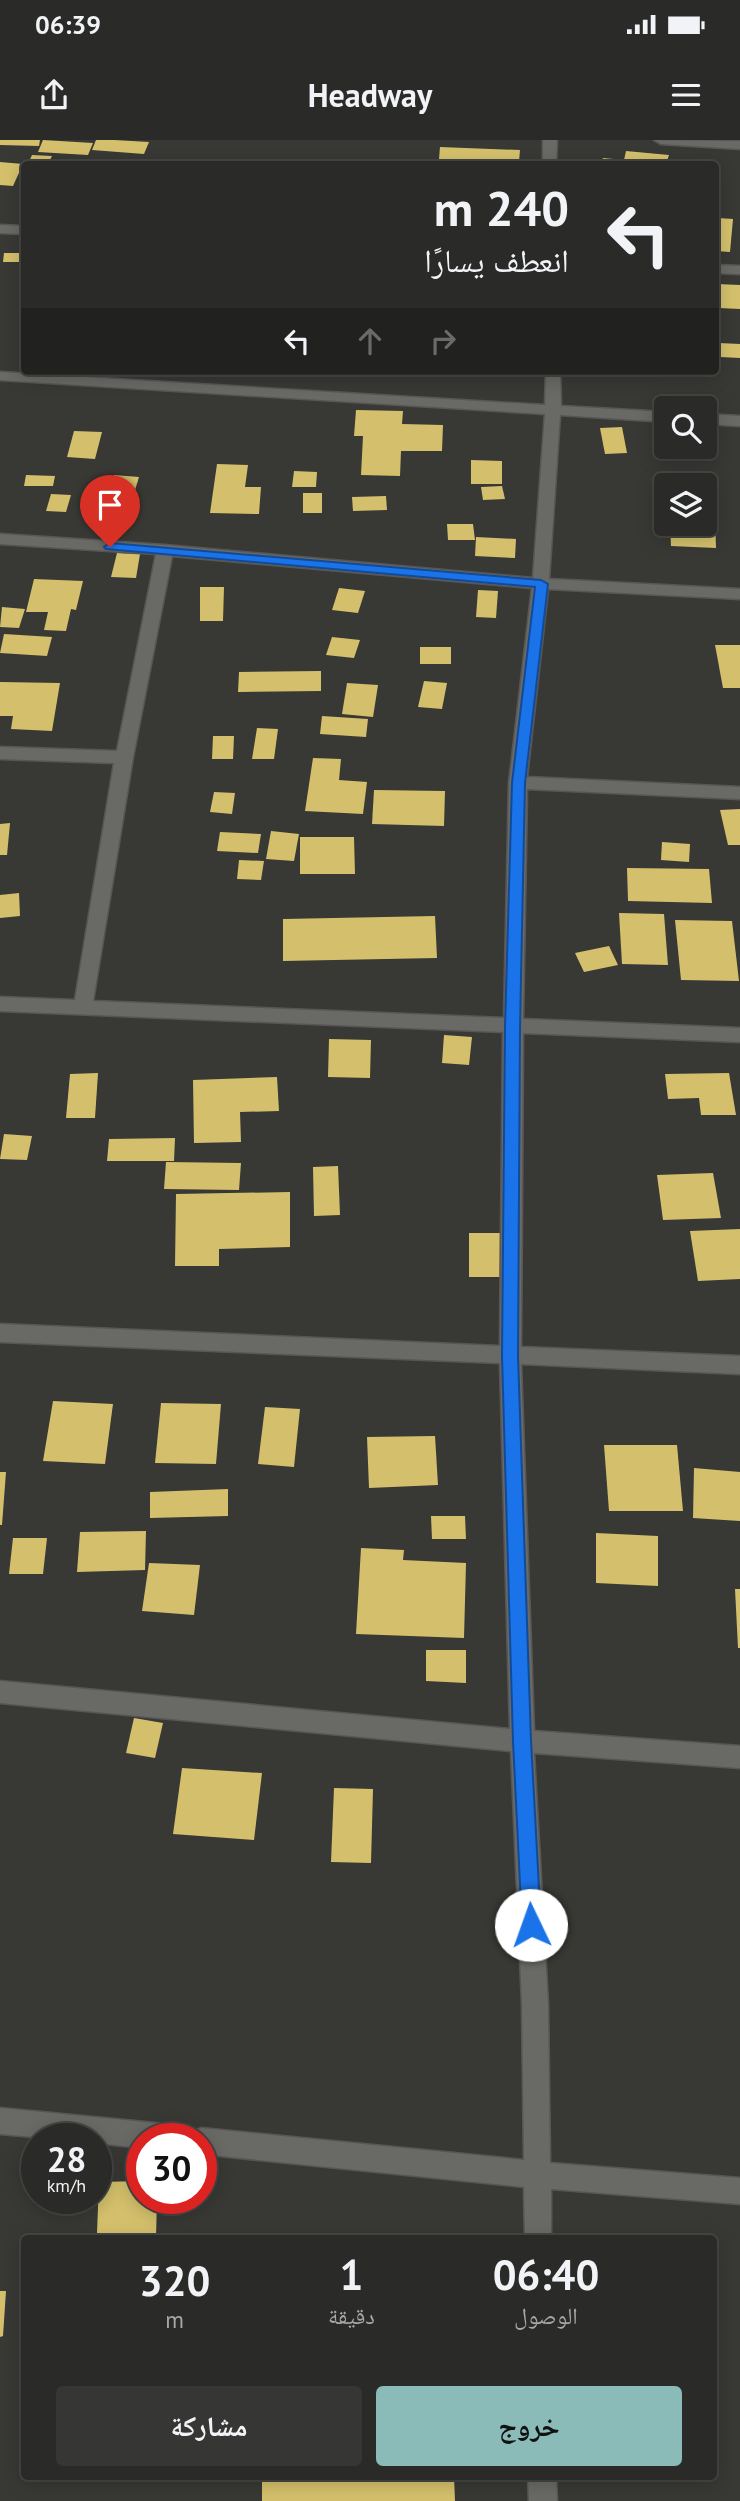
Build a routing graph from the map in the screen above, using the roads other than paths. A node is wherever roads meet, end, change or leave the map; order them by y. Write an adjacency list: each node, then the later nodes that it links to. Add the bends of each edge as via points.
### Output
1 (550, 140): 4 (street)
2 (662, 140): 3 (street)
3 (740, 145)
4 (550, 161)
5 (0, 229): 6 (street)
6 (21, 230)
7 (719, 269): 8 (street)
8 (740, 271)
9 (553, 375): 11 (street)
10 (0, 376): 11 (street)
11 (553, 412): 12 (street); 17 (street)
12 (654, 417)
13 (717, 420): 14 (street)
14 (740, 421)
15 (0, 539): 16 (street)
16 (165, 550): 17 (street); 20 (street)
17 (541, 584): 18 (street); 21 (street)
18 (740, 594)
19 (0, 753): 20 (street)
20 (124, 757): 24 (street)
21 (519, 783): 22 (street); 25 (street)
22 (740, 793)
23 (0, 1004): 24 (street)
24 (83, 1006): 25 (street)
25 (513, 1027): 26 (street); 28 (street)
26 (740, 1035)
27 (0, 1333): 28 (street)
28 (510, 1356): 29 (street); 31 (street)
29 (740, 1365)
30 (0, 1692): 31 (street)
31 (522, 1741): 32 (street); 36 (street, via 535,2004)
32 (740, 1757)
33 (0, 2121): 34 (street)
34 (126, 2133)
35 (217, 2143): 36 (street)
36 (537, 2175): 37 (street); 38 (street)
37 (740, 2191)
38 (538, 2235)
39 (542, 2480): 40 (street)
40 (543, 2501)

